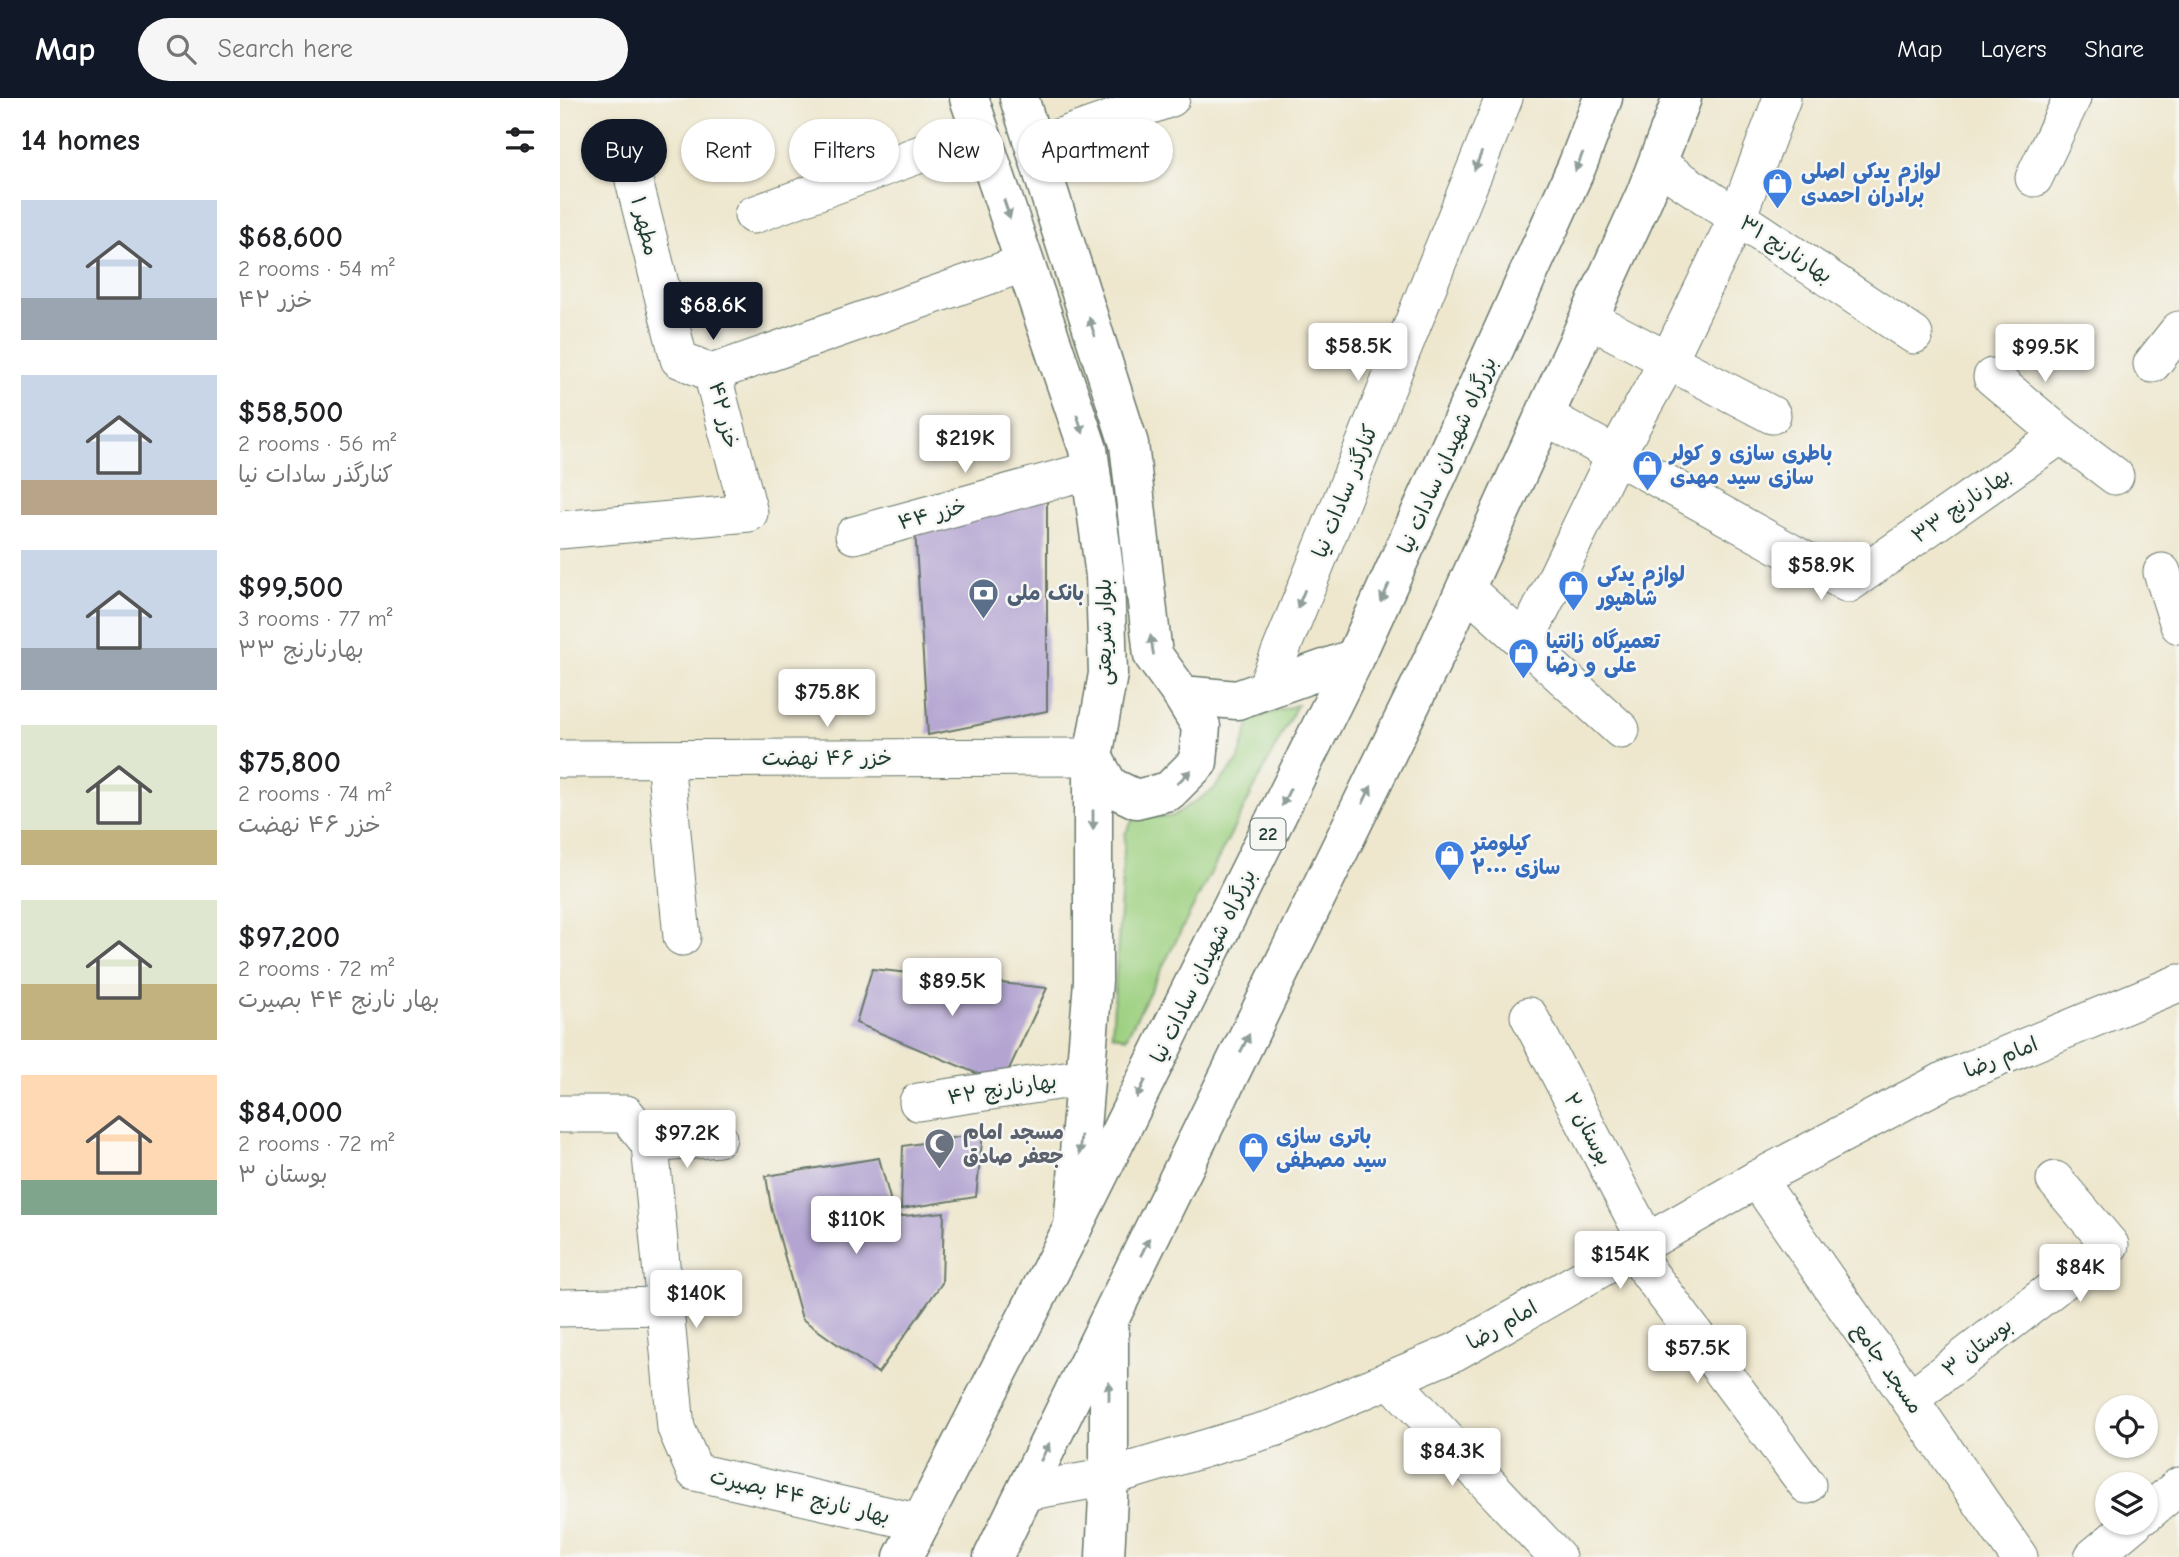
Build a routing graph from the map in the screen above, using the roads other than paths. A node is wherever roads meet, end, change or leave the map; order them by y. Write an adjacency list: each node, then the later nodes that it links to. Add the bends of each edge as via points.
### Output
1 (1019, 98): 9 (main road, بلوار شریعتی)
2 (1171, 98): 10 (street)
3 (1504, 98): 38 (street, کنارگذر سادات نیا, one-way to 38)
4 (1603, 98): 37 (main road, بزرگراه شهیدان سادات نیا / 22, one-way to 37, via 1577,166)
5 (1682, 98): 11 (main road)
6 (1782, 98): 16 (street)
7 (2072, 98): 12 (street)
8 (975, 115): 15 (street); 17 (main road, بلوار شریعتی, one-way to 17)
9 (1026, 119)
10 (1112, 119)
11 (1657, 164): 16 (street, بهارنارنج ۳۱); 18 (main road)
12 (2034, 178)
13 (634, 182): 23 (street, مطهر ۱, via 679,359)
14 (1046, 182): 39 (main road, بلوار شریعتی, one-way to 14, via 1153,655 1129,444)
15 (753, 215)
16 (1737, 218): 20 (street, بهارنارنج ۳۱); 21 (street)
17 (1025, 263): 23 (street, خزر ۴۲); 29 (main road, بلوار شریعتی, one-way to 29, via 1088,449)
18 (1589, 319): 21 (street); 26 (main road)
19 (2179, 330): 22 (street)
20 (1914, 335)
21 (1668, 361): 25 (street); 28 (street)
22 (2152, 364)
23 (712, 373): 31 (street, خزر ۴۲, via 749,513)
24 (1992, 377): 27 (street)
25 (1772, 415)
26 (1545, 416): 28 (street, بهارنارنج ۳۳); 34 (main road)
27 (2061, 435): 28 (street, بهارنارنج ۳۳, via 1848,584); 30 (street)
28 (1615, 456): 36 (street)
29 (1091, 470): 32 (street, خزر ۴۴); 41 (main road, بلوار شریعتی, via 1105,576 1108,674)
30 (2115, 476)
31 (560, 530)
32 (854, 535)
33 (2162, 572): 35 (street)
34 (1466, 589): 36 (street); 58 (main road, one-way to 34)
35 (2179, 625)
36 (1525, 642): 40 (street)
37 (1355, 658): 38 (main road); 54 (main road, بزرگراه شهیدان سادات نیا / 22, one-way to 54)
38 (1265, 690): 39 (main road, via 1237,700)
39 (1182, 695): 41 (main road, بلوار شریعتی, one-way to 39, via 1109,786 1136,799 1168,791 1199,762 1201,726)
40 (1620, 730)
41 (1093, 757): 43 (street, خزر ۴۶ نهضت); 47 (main road, بلوار شریعتی, one-way to 47, via 1093,981)
42 (560, 759): 43 (street, خزر ۴۶ نهضت)
43 (665, 759): 44 (street)
44 (682, 937)
45 (2179, 984): 52 (street, امام رضا, via 1945,1080)
46 (1528, 1016): 55 (street, بوستان ۲)
47 (1085, 1077): 48 (street, بهارنارنج ۴۲); 54 (main road, بلوار شریعتی, one-way to 54)
48 (918, 1102)
49 (560, 1114): 51 (street, via 626,1114)
50 (718, 1138): 51 (street)
51 (650, 1144): 56 (street, بهار نارنج ۴۴ بصیرت)
52 (1757, 1179): 55 (street, امام رضا); 60 (street, مسجد جامع)
53 (2055, 1180): 60 (street, بوستان ۳, via 2110,1245)
54 (1073, 1227): 66 (main road, بزرگراه شهیدان سادات نیا / 22)
55 (1640, 1246): 59 (street, امام رضا, via 1455,1352); 62 (street, بوستان ۲)
56 (665, 1306): 57 (street); 66 (street, بهار نارنج ۴۴ بصیرت, via 676,1429 695,1472)
57 (560, 1308)
58 (1109, 1321): 61 (main road, one-way to 58); 64 (main road, one-way to 58)
59 (1390, 1379): 61 (street, امام رضا, via 1274,1428); 71 (street)
60 (1910, 1399): 72 (street, مسجد جامع)
61 (1109, 1477): 64 (street, امام رضا); 70 (main road)
62 (1807, 1485)
63 (2179, 1486): 65 (street)
64 (1025, 1492): 69 (main road)
65 (2158, 1504)
66 (921, 1523): 68 (main road, بزرگراه شهیدان سادات نیا / 22)
67 (2120, 1535): 73 (street)
68 (903, 1557)
69 (993, 1557)
70 (1105, 1557)
71 (1557, 1557)
72 (2019, 1557)
73 (2094, 1557)

